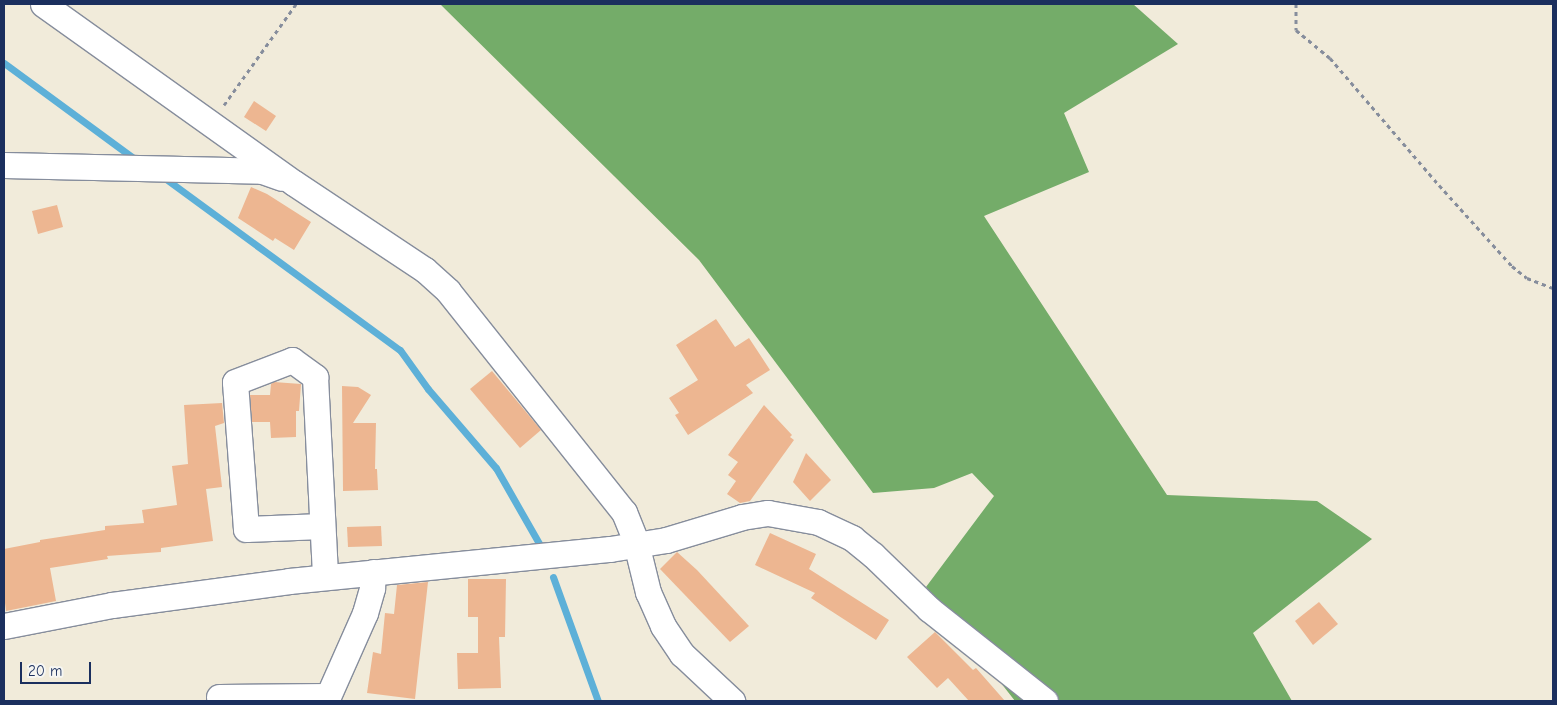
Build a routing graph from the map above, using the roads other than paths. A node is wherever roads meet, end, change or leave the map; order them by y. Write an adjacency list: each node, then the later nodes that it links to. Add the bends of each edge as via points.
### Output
1 (43, 4): 3 (street)
2 (4, 165): 3 (street, via 262,171)
3 (302, 188): 5 (street, via 424,270 448,291 624,512)
4 (322, 526): 4 (street, via 315,377 292,360 235,382 246,529); 7 (street)
5 (636, 545): 6 (street, via 562,556); 12 (street, via 648,592 668,634 682,654); 13 (street, via 666,540 753,514 781,514 830,527 863,546 929,609)
6 (372, 572): 7 (street); 11 (street, via 372,588 365,613)
7 (325, 577): 8 (street, via 112,605)
8 (4, 626)
9 (219, 697): 10 (street)
10 (288, 698): 11 (street)
11 (327, 698)
12 (732, 701)
13 (1045, 701)

